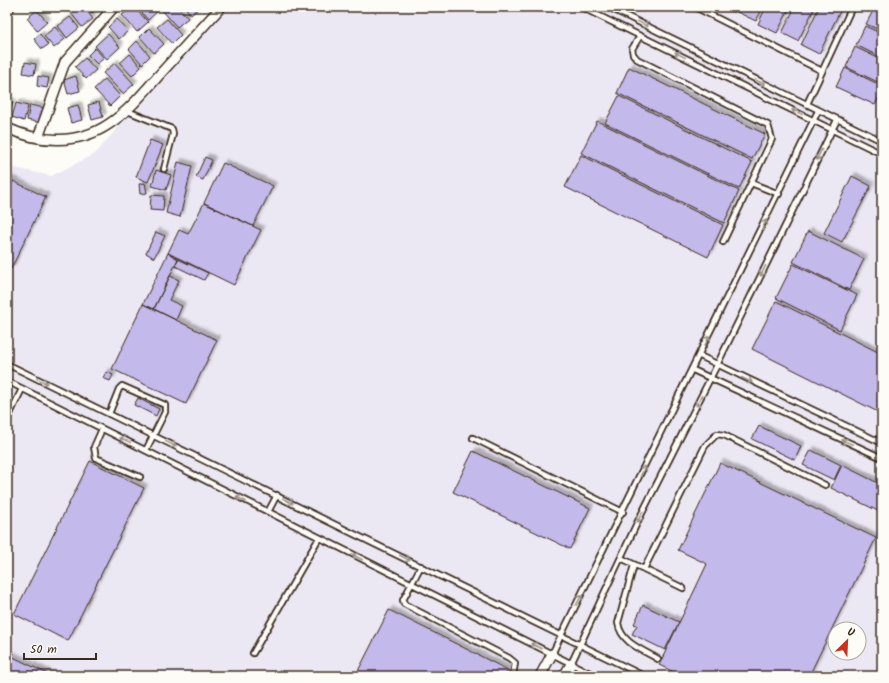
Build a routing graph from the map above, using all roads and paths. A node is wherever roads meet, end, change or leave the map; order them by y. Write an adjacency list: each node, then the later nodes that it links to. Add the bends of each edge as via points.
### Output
1 (10, 7): 8 (street)
2 (114, 7): 18 (street, via 65,62)
3 (221, 7): 12 (street)
4 (581, 7): 9 (lane)
5 (608, 7): 11 (lane, one-way to 11)
6 (695, 7): 10 (lane)
7 (852, 7): 10 (lane)
8 (7, 10)
9 (640, 36): 15 (lane, one-way to 9); 22 (lane, via 632,49 637,59 768,125 772,139)
10 (822, 71): 11 (lane)
11 (807, 104): 13 (lane)
12 (125, 110): 18 (street, via 109,124 93,132 74,138); 21 (lane, via 172,129)
13 (818, 111): 14 (lane); 15 (lane)
14 (837, 120): 17 (lane); 19 (lane)
15 (815, 121): 17 (lane); 23 (lane)
16 (7, 128): 18 (street, via 24,136)
17 (832, 130): 20 (lane); 27 (lane, one-way to 27)
18 (38, 138)
19 (882, 141)
20 (882, 154)
21 (164, 169)
22 (751, 183): 23 (lane); 24 (lane)
23 (779, 194): 25 (lane, one-way to 23)
24 (723, 242)
25 (700, 356): 27 (lane); 28 (lane)
26 (7, 364): 33 (lane, one-way to 33)
27 (717, 366): 29 (lane); 38 (lane, one-way to 38)
28 (693, 370): 29 (lane); 45 (lane, one-way to 28)
29 (710, 379): 40 (lane, one-way to 29); 47 (lane, one-way to 47)
30 (7, 381): 31 (lane)
31 (22, 389): 32 (lane); 35 (lane)
32 (9, 410): 34 (lane)
33 (109, 414): 36 (lane); 36 (lane, via 122,386 165,405 165,412)
34 (7, 420)
35 (102, 428): 39 (lane, one-way to 35); 41 (lane, via 94,447 96,458)
36 (154, 436): 39 (lane); 43 (lane, one-way to 43)
37 (473, 438): 45 (lane)
38 (882, 443)
39 (146, 450): 44 (lane, one-way to 39)
40 (882, 458)
41 (140, 478)
42 (825, 485): 50 (lane, via 724,435 717,434 704,446)
43 (277, 495): 44 (lane); 49 (lane, one-way to 49)
44 (268, 512): 46 (lane)
45 (623, 512): 53 (lane, one-way to 45)
46 (319, 538): 51 (lane, one-way to 46); 55 (lane)
47 (621, 558): 48 (lane); 54 (lane)
48 (634, 565): 50 (lane); 57 (lane, via 618,624 619,632 626,640)
49 (421, 566): 51 (lane); 53 (lane)
50 (644, 569): 52 (lane)
51 (412, 585): 56 (lane, one-way to 51); 59 (lane, via 403,600 404,604 509,658 515,663)
52 (683, 588)
53 (562, 634): 54 (lane); 56 (lane)
54 (579, 644): 58 (lane); 63 (lane)
55 (254, 653)
56 (552, 654): 58 (lane); 60 (street)
57 (658, 659)
58 (570, 664): 61 (street); 62 (lane)
59 (513, 676)
60 (540, 676)
61 (564, 676)
62 (596, 676)
63 (644, 676)

